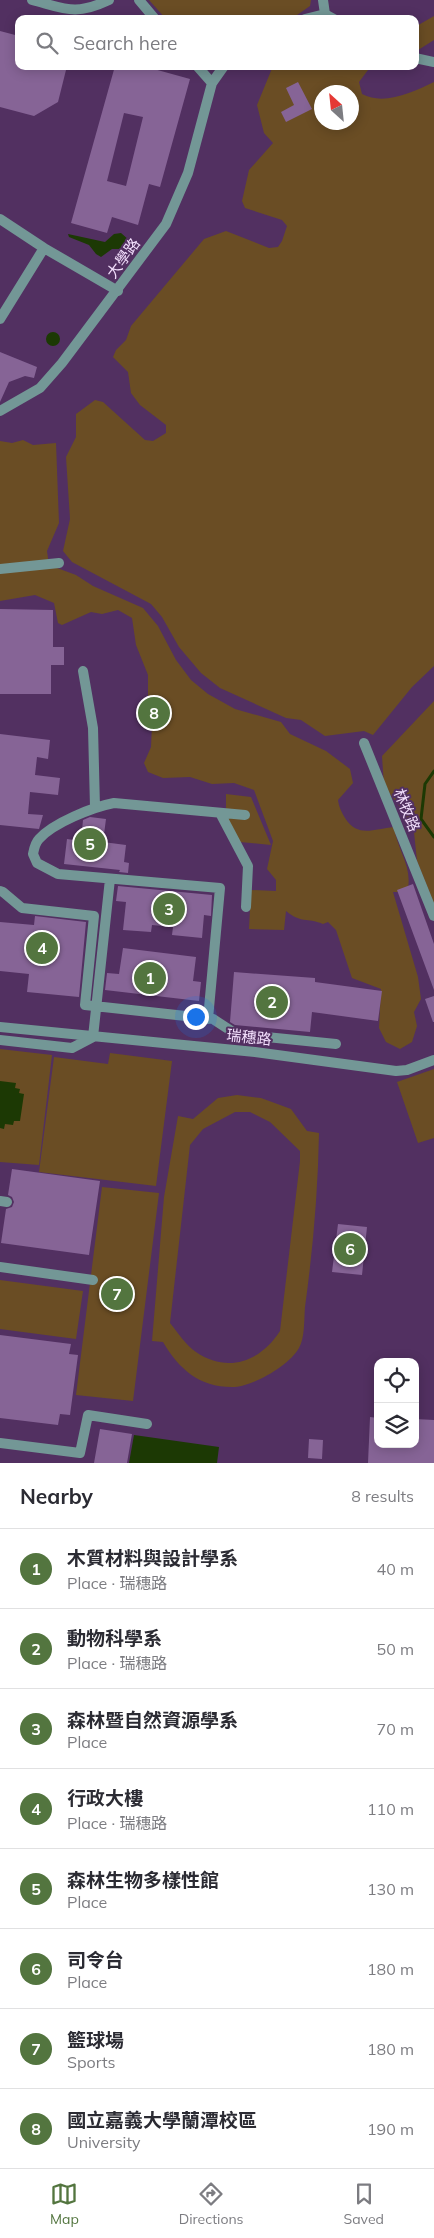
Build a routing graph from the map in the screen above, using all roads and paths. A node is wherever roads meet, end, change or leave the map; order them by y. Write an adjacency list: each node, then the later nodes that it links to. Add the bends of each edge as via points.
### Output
1 (32, 0): 2 (street, via 72,11)
2 (110, 0)
3 (139, 0): 5 (street)
4 (323, 0): 6 (street)
5 (152, 15)
6 (330, 15)
7 (419, 59): 8 (street)
8 (434, 62)
9 (201, 70): 11 (street)
10 (221, 70): 11 (street)
11 (212, 83): 14 (street, 大學路, via 188,173 166,224)
12 (0, 219): 13 (street)
13 (44, 248): 14 (street); 15 (street)
14 (118, 291): 16 (street, 大學路, via 40,388)
15 (0, 319)
16 (0, 411)
17 (59, 563): 18 (street)
18 (0, 569)
19 (83, 671): 21 (street, via 93,728)
20 (364, 743): 27 (street, 林牧路)
21 (95, 807): 22 (street, via 114,804); 24 (street, via 40,838 33,854 37,863 58,874)
22 (220, 813): 23 (street); 26 (street, via 248,866)
23 (245, 815)
24 (110, 879): 28 (street); 29 (street, via 220,888)
25 (0, 891): 28 (street, via 22,908 94,916 85,1005)
26 (246, 907)
27 (434, 916)
28 (96, 1006): 29 (street); 31 (street)
29 (208, 1019): 33 (street, via 236,1034)
30 (0, 1027): 31 (street, 瑞穗路)
31 (93, 1036): 32 (street, via 72,1048); 34 (street, 瑞穗路, via 255,1052 396,1071)
32 (0, 1040)
33 (336, 1044)
34 (434, 1060)
35 (0, 1267): 36 (street)
36 (93, 1280)
37 (147, 1424): 39 (street, via 88,1415)
38 (0, 1443): 39 (street)
39 (80, 1458)

